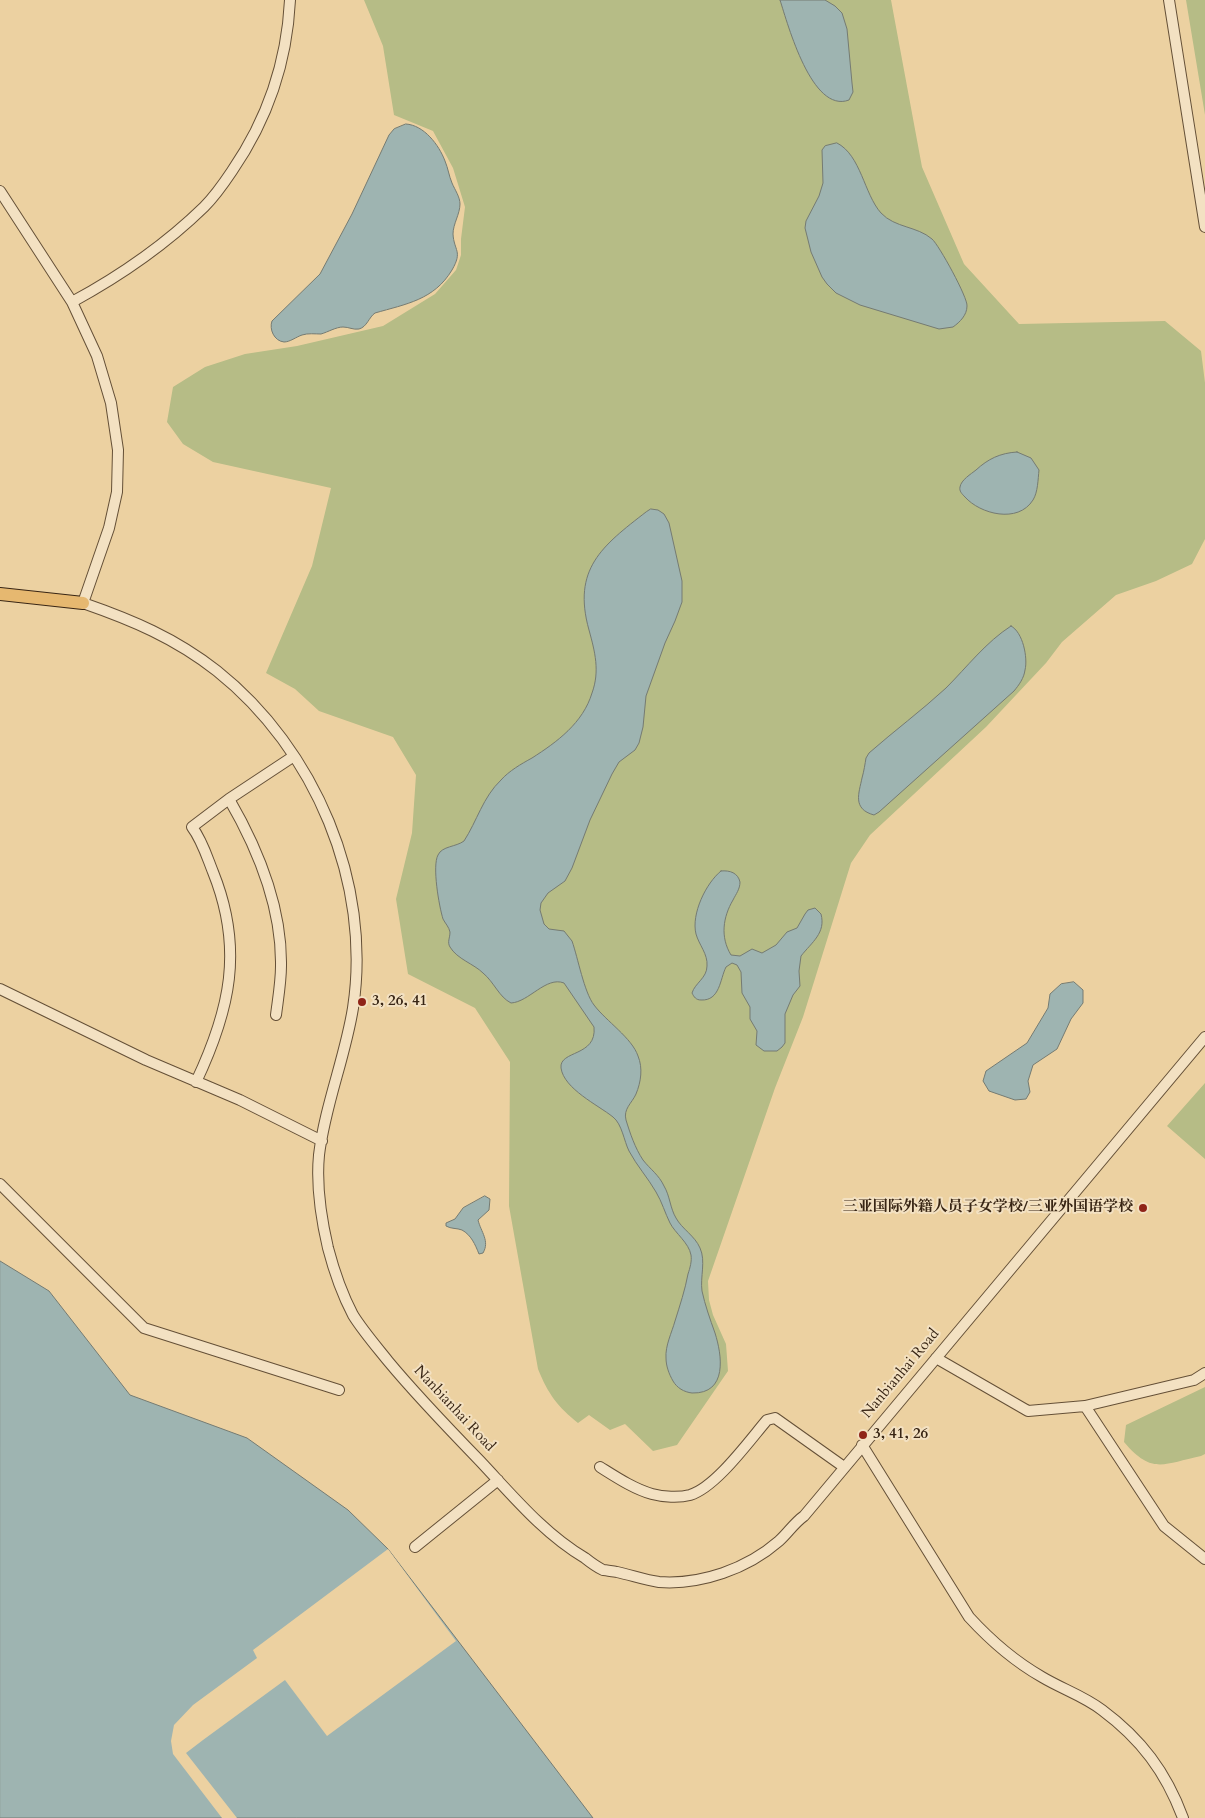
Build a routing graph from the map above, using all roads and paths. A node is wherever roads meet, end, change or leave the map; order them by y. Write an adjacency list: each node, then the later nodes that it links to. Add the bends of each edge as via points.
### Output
1 (290, 0): 5 (street, via 283,57 272,98 245,152 225,181 206,205 156,249)
2 (1169, 0): 4 (street)
3 (0, 191): 5 (street)
4 (1205, 227)
5 (72, 302): 7 (street, via 97,356 111,403 118,450 117,492 109,528)
6 (0, 594): 7 (main road, Nanbianhai Road)
7 (83, 603): 8 (street, Nanbianhai Road, via 152,629 216,670 272,727)
8 (294, 756): 9 (street); 14 (street, Nanbianhai Road, via 332,829 354,908 357,955 353,1005)
9 (229, 799): 11 (street, via 252,842 272,895 281,966); 13 (street, via 192,828 220,888 230,932 231,957 222,1019)
10 (0, 989): 13 (street)
11 (276, 1016)
12 (1205, 1037): 16 (street, Nanbianhai Road)
13 (196, 1082): 14 (street)
14 (322, 1141): 23 (street, Nanbianhai Road, via 318,1193 327,1246 338,1281 354,1315 403,1379)
15 (0, 1184): 18 (street, via 144,1328)
16 (936, 1358): 19 (street, via 1028,1412); 20 (street, Nanbianhai Road)
17 (1205, 1373): 19 (street, via 1194,1380)
18 (339, 1390)
19 (1085, 1406): 25 (street, via 1164,1526)
20 (862, 1445): 22 (street, Nanbianhai Road); 26 (street, via 969,1617 1012,1658 1101,1709 1126,1730 1148,1752)
21 (600, 1467): 22 (street, via 652,1494 690,1495 703,1489 767,1420 775,1418)
22 (844, 1468): 23 (street, Nanbianhai Road, via 804,1516 759,1555 728,1571 681,1582 658,1582 604,1570 568,1548)
23 (498, 1480): 24 (street)
24 (415, 1546)
25 (1205, 1559)
26 (1183, 1818)

